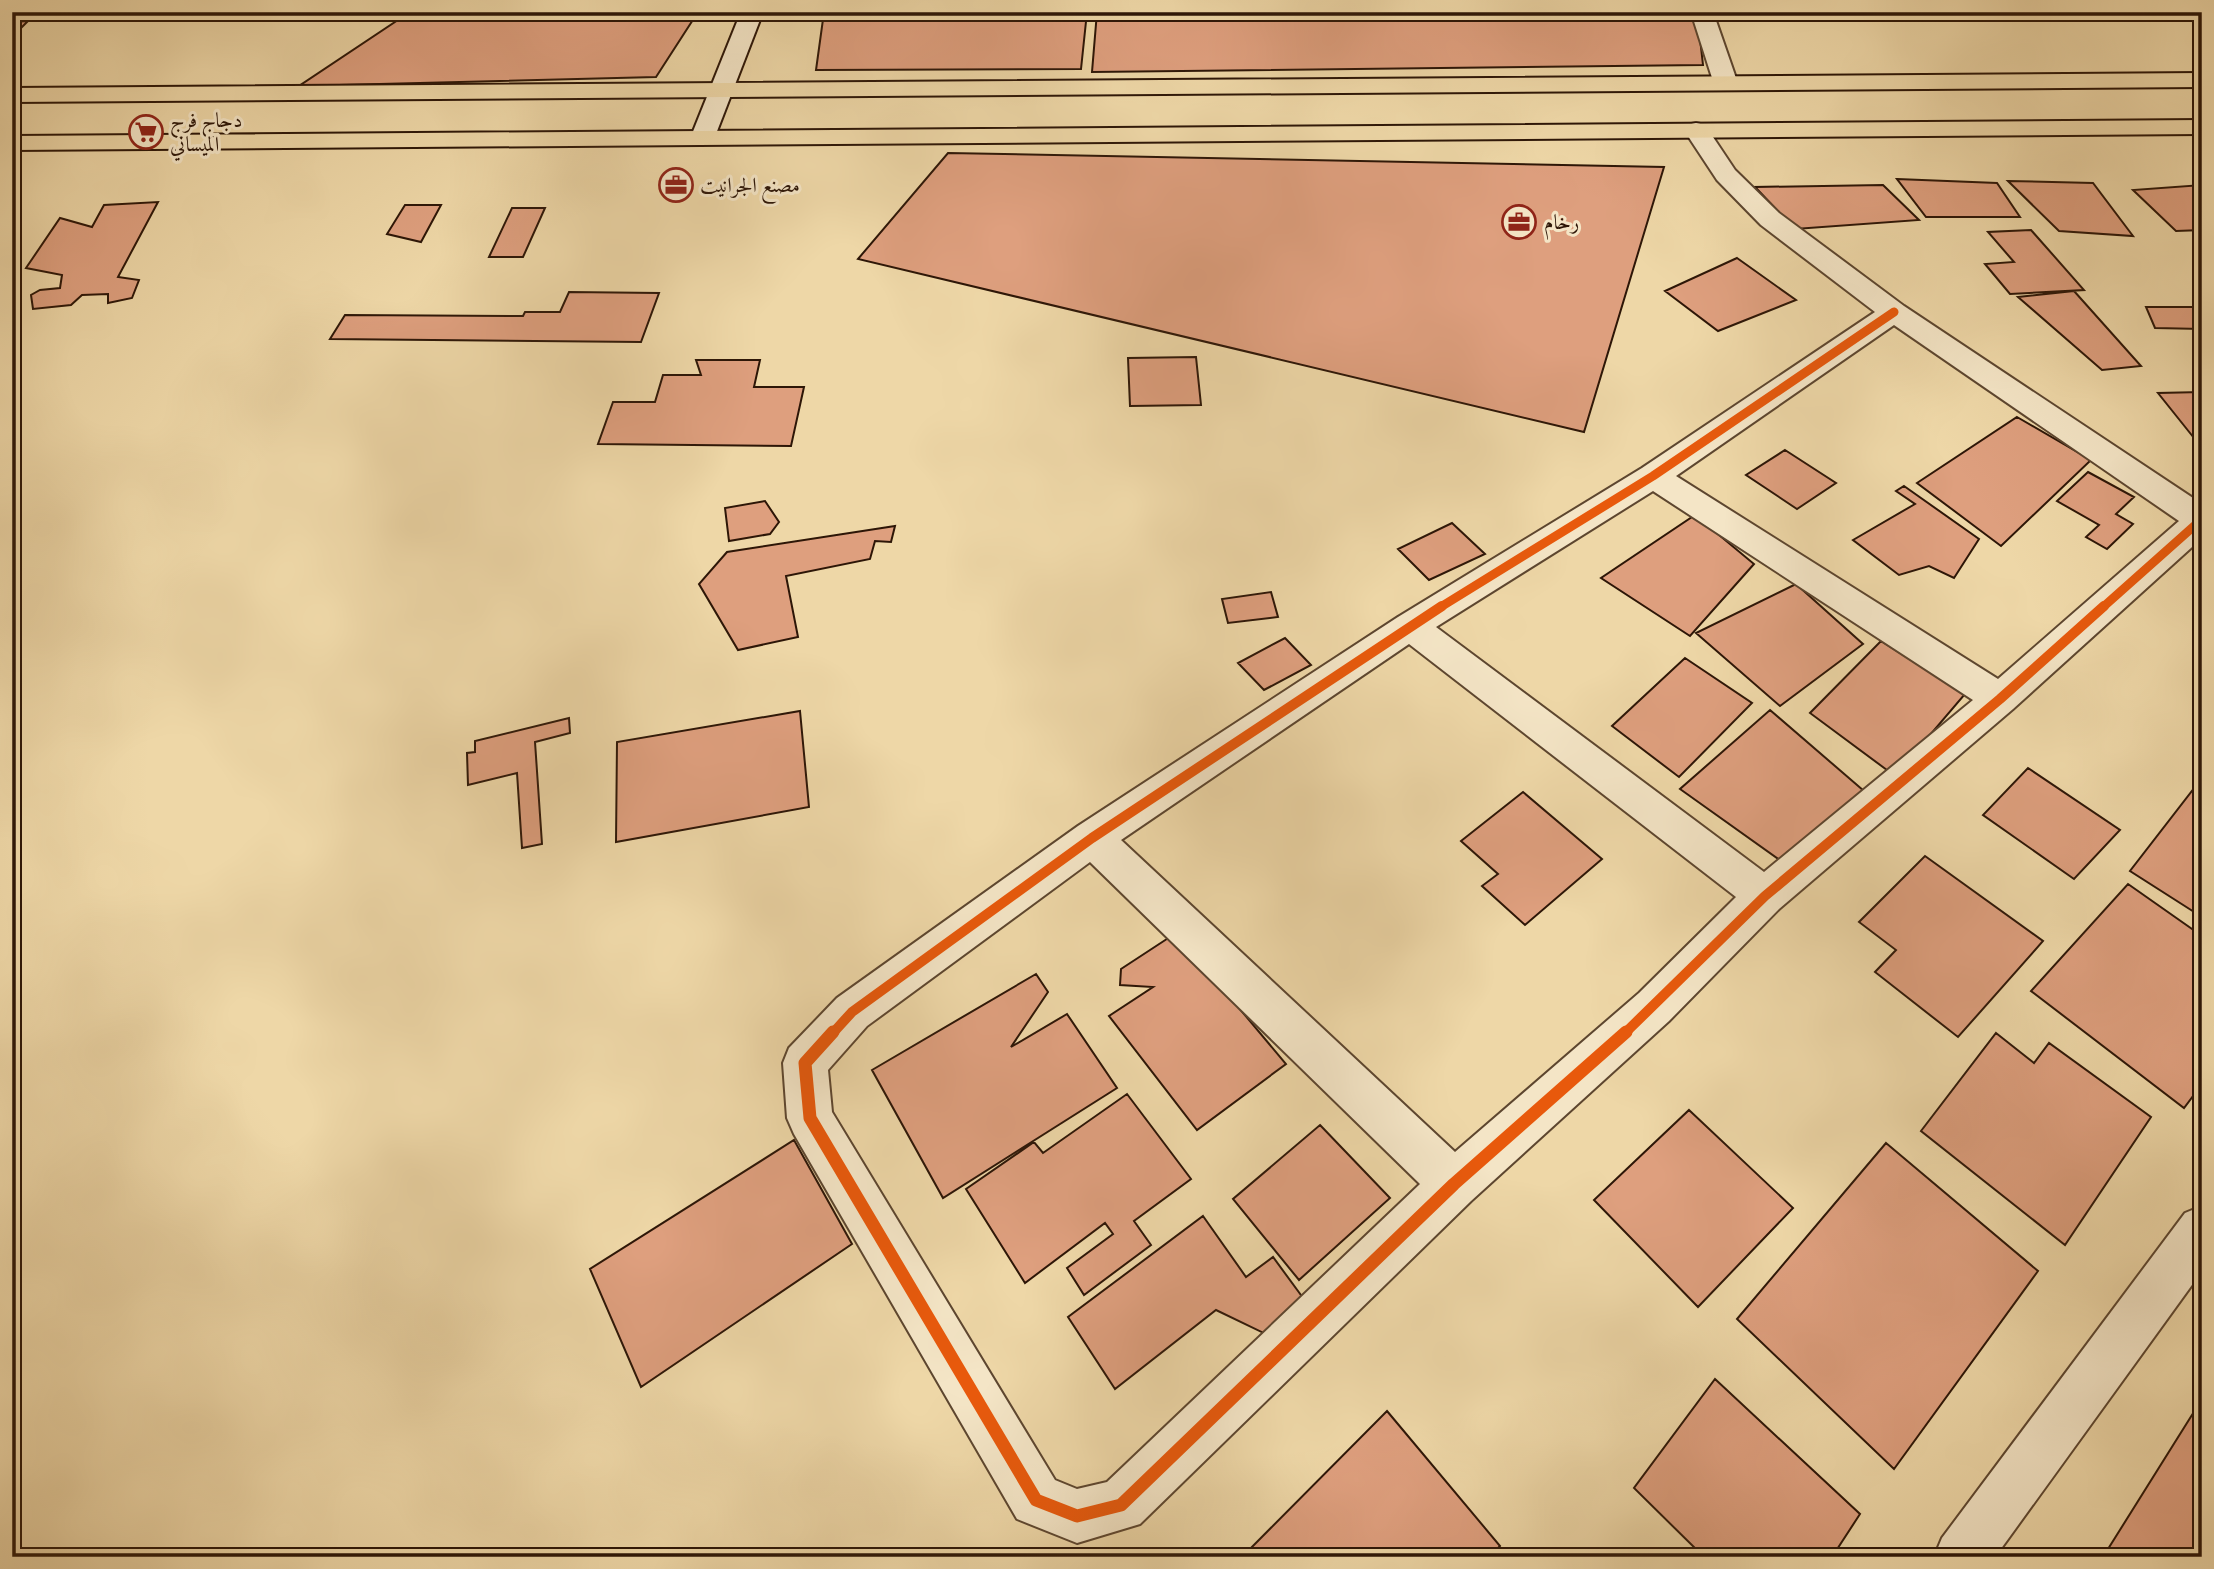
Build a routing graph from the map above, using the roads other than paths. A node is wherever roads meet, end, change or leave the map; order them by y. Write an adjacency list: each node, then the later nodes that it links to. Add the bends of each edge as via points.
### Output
1 (752, 12): 5 (street)
2 (1702, 12): 4 (street)
3 (2202, 80): 4 (main road)
4 (1727, 84): 5 (main road)
5 (721, 91): 6 (main road); 9 (street)
6 (12, 95)
7 (2202, 127): 8 (main road)
8 (1696, 130): 9 (main road); 11 (street, via 1726,175 1770,219)
9 (702, 139): 10 (main road)
10 (12, 143)
11 (1894, 312): 12 (street); 13 (street)
12 (1653, 476): 14 (street); 15 (street)
13 (2202, 520): 15 (street)
14 (1410, 626): 16 (street); 17 (street)
15 (2000, 699): 17 (street)
16 (1092, 838): 18 (street); 18 (street, via 852,1012 805,1063 810,1118 1036,1500 1077,1516 1121,1504)
17 (1765, 896): 18 (street, via 1654,1007)
18 (1454, 1184)
19 (2202, 1230): 20 (street)
20 (1961, 1557)

